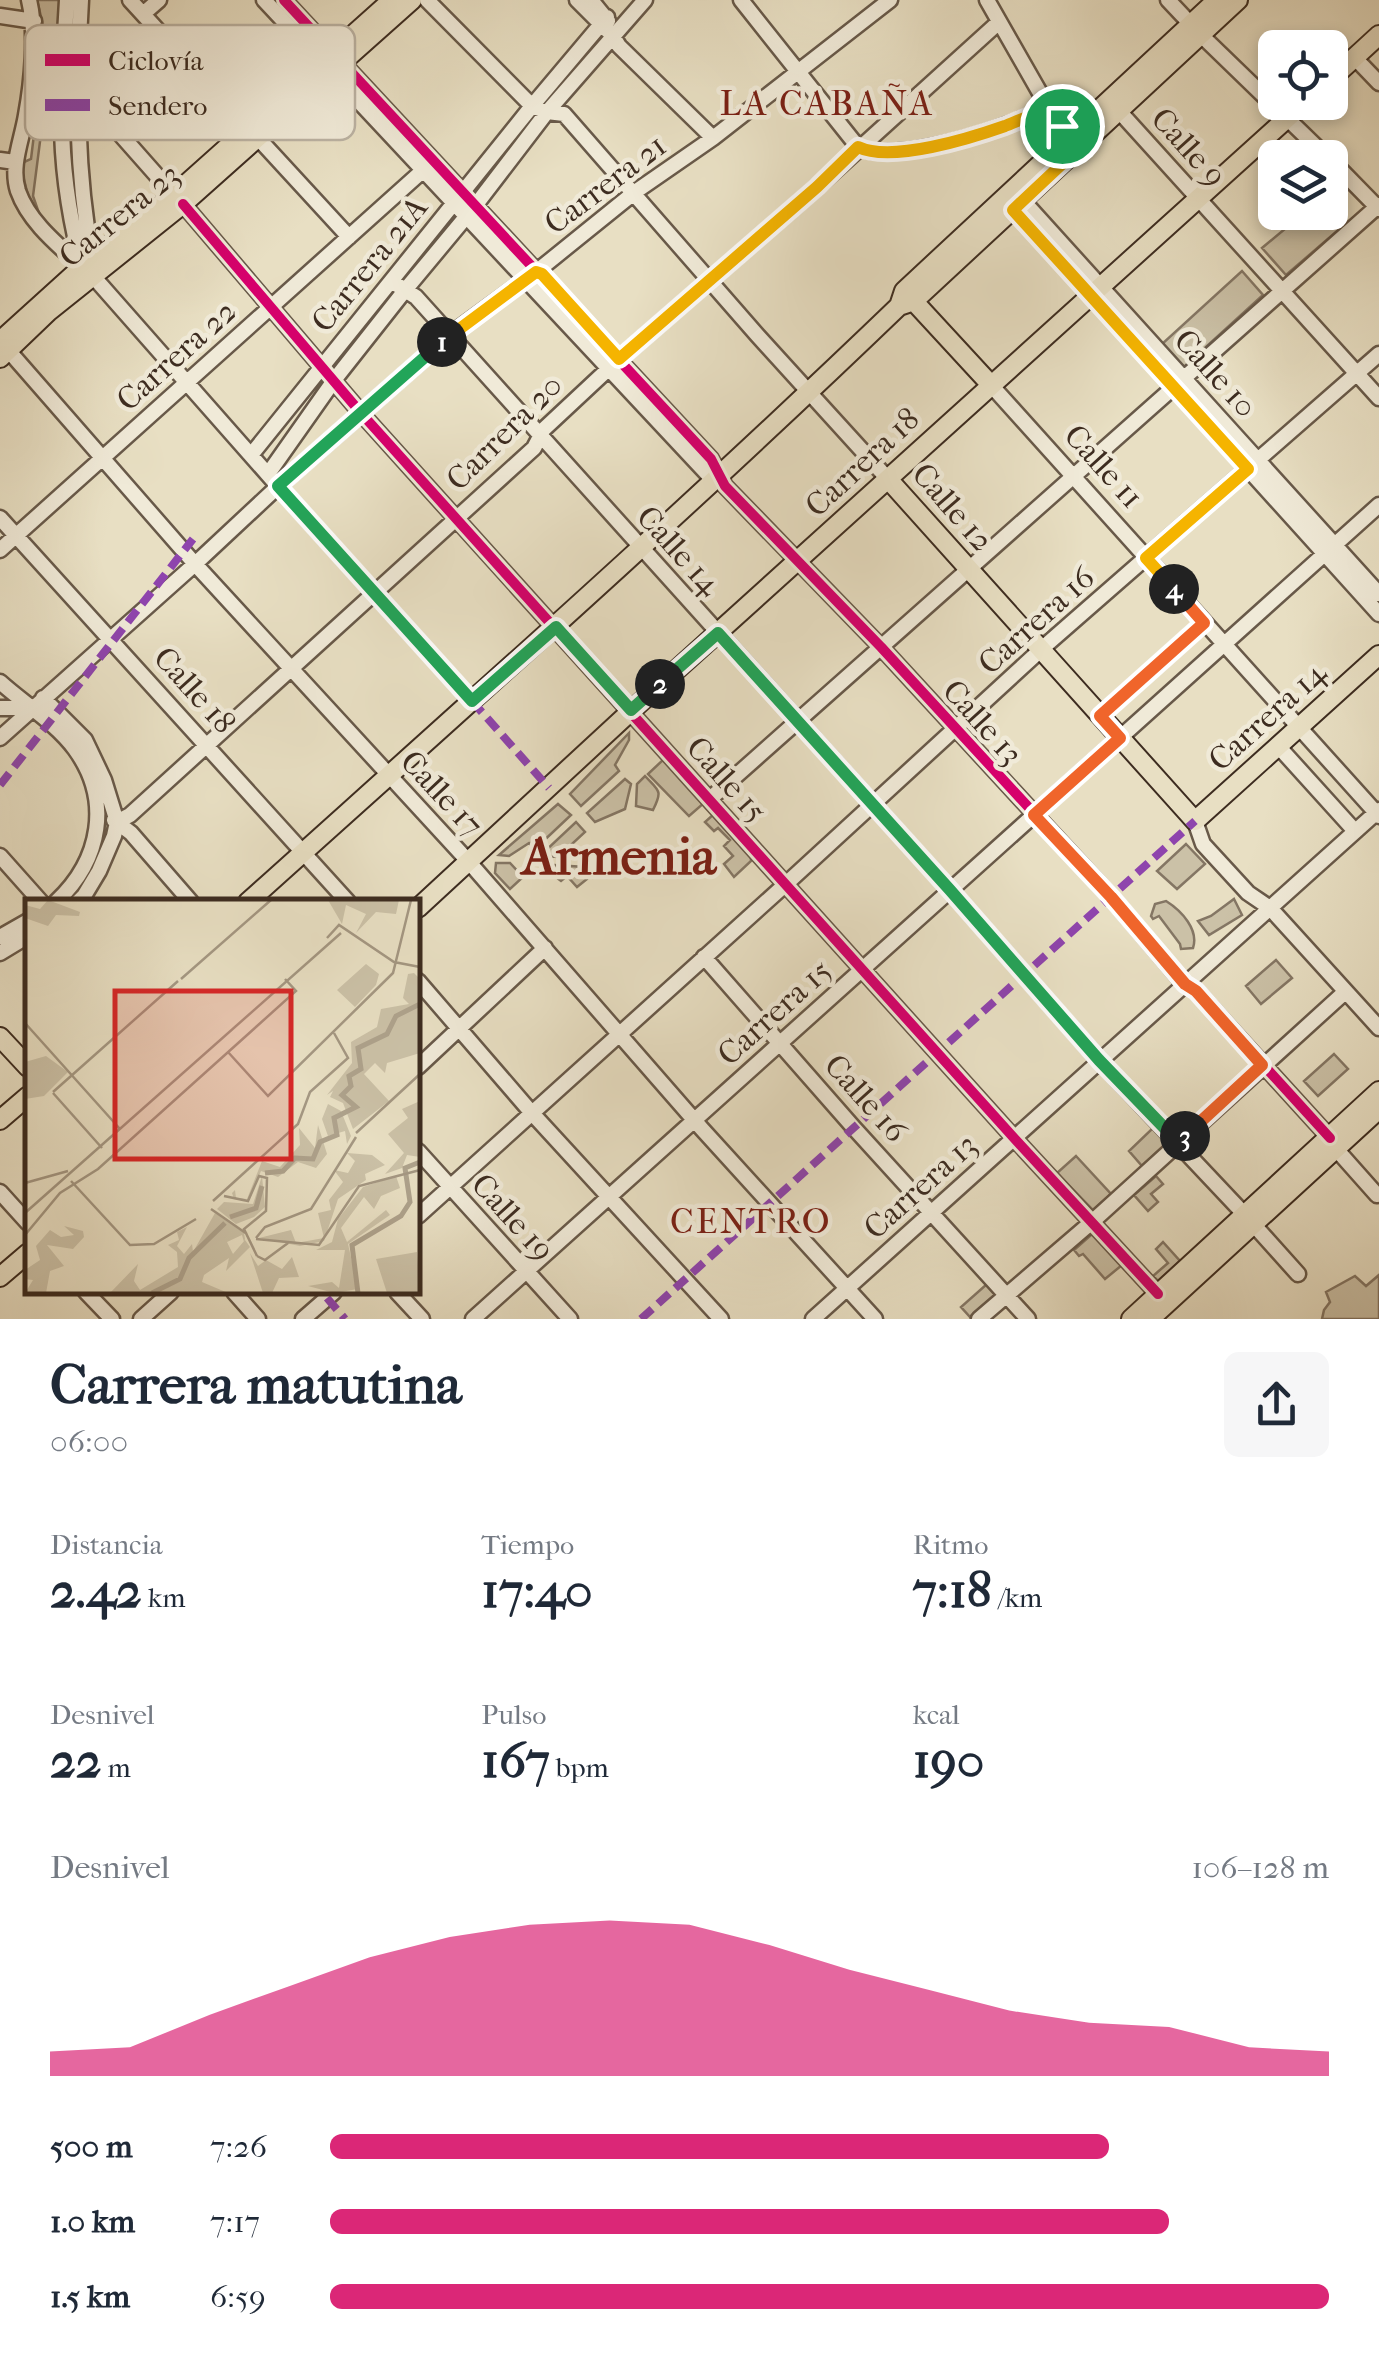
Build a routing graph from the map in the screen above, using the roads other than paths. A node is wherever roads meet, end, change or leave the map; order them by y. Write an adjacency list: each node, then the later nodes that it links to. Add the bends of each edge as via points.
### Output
1 (30, 0): 23 (street)
2 (67, 0): 26 (street)
3 (81, 0): 27 (street)
4 (130, 0): 20 (street)
5 (158, 0): 20 (street)
6 (264, 0): 29 (street)
7 (284, 0): 30 (street)
8 (392, 0): 34 (main road, Carrera 23)
9 (412, 0): 35 (main road, Carrera 23)
10 (427, 0): 42 (street, Calle 12)
11 (577, 0): 22 (street)
12 (591, 0): 22 (street)
13 (646, 0): 32 (street, Carrera 21A)
14 (741, 0): 38 (street)
15 (890, 0): 38 (street, Carrera 21)
16 (987, 0): 24 (street)
17 (1168, 0): 31 (street)
18 (1217, 0): 31 (main road)
19 (1238, 0): 31 (main road)
20 (143, 14): 28 (street)
21 (0, 16): 23 (street)
22 (603, 20): 32 (street); 42 (street, Carrera 21A)
23 (34, 22): 25 (street)
24 (998, 22): 46 (street); 57 (street, Carrera 20)
25 (34, 25)
26 (66, 25)
27 (80, 25)
28 (153, 25)
29 (291, 25)
30 (303, 25)
31 (1196, 30): 41 (street); 43 (main road); 56 (main road)
32 (613, 36): 44 (street, Carrera 21A); 49 (street)
33 (1379, 36): 36 (main road)
34 (355, 38)
35 (355, 44)
36 (1354, 58): 37 (main road); 39 (street)
37 (1348, 64)
38 (798, 72): 49 (street, Carrera 21); 57 (street)
39 (1379, 83)
40 (355, 87): 59 (street, Calle 13)
41 (1258, 91)
42 (532, 106): 44 (street, Calle 12); 62 (street, Carrera 21A)
43 (1119, 111): 56 (main road); 64 (street, Calle 9)
44 (547, 112): 61 (street, Calle 12, via 564,114); 67 (street, Carrera 21A)
45 (25, 114): 58 (street)
46 (1052, 114): 56 (street); 57 (street, via 955,142 890,152)
47 (1286, 120): 64 (main road, Carrera 18)
48 (1292, 120): 55 (street)
49 (713, 138): 61 (street, Carrera 21)
50 (63, 140): 69 (street, via 76,242)
51 (78, 140): 69 (street)
52 (126, 140): 63 (street, Calle 15)
53 (245, 140): 63 (main road, Carrera 23)
54 (259, 140): 68 (street)
55 (1311, 140)
56 (1075, 141): 65 (main road)
57 (858, 147): 71 (street, Carrera 20)
58 (8, 161): 69 (street, via 35,222)
59 (428, 166): 62 (street, Calle 13); 68 (street, Carrera 22)
60 (1348, 177): 66 (street)
61 (634, 192): 70 (street, Carrera 21); 71 (street, Calle 12)
62 (458, 197): 67 (street, Calle 13); 72 (street, Carrera 21A)
63 (179, 199): 69 (main road, Carrera 23); 77 (street, Calle 15)
64 (1200, 199): 74 (main road, Carrera 18); 75 (street, Calle 9)
65 (1013, 200): 74 (street, Calle 10); 76 (main road)
66 (1378, 207): 75 (street)
67 (470, 211): 70 (street, Calle 13); 73 (street, Carrera 21A)
68 (349, 237): 77 (street, Carrera 22)
69 (89, 267): 79 (main road, Carrera 23); 85 (street)
70 (531, 275): 78 (street, Carrera 21); 81 (street, Calle 13, via 542,274)
71 (710, 280): 81 (street, Carrera 20); 88 (street, Calle 12)
72 (391, 281): 73 (street, Calle 14); 82 (street, Carrera 21A)
73 (406, 289): 78 (street, Calle 14); 84 (street, Carrera 21A)
74 (1097, 292): 86 (street, Calle 10); 87 (main road, Carrera 18)
75 (1283, 292): 83 (street, Calle 9); 86 (street)
76 (906, 300): 87 (main road, Calle 11); 88 (main road)
77 (270, 307): 82 (street, Calle 15); 85 (street, Carrera 22)
78 (450, 335): 90 (street, Carrera 21); 91 (street, Calle 14)
79 (3, 350): 93 (street, Calle 17)
80 (1379, 354): 83 (street, Carrera 16)
81 (614, 363): 91 (street, Carrera 20); 95 (street, Calle 13)
82 (322, 366): 84 (street, Calle 15); 92 (street, Carrera 21A)
83 (1357, 373): 89 (street, Calle 9); 94 (street, Carrera 16)
84 (334, 380): 90 (street, Calle 15); 98 (street, Carrera 21A)
85 (186, 383): 92 (street); 93 (street, Carrera 22)
86 (1180, 384): 94 (street, Calle 10); 96 (street)
87 (991, 385): 96 (street, Calle 11); 97 (main road, Carrera 18)
88 (809, 393): 95 (main road); 97 (street, Calle 12)
89 (1379, 398)
90 (361, 413): 98 (street, Carrera 21); 100 (street, Calle 15)
91 (541, 437): 100 (street, Carrera 20); 103 (street, Calle 14)
92 (251, 455): 98 (street)
93 (102, 458): 102 (street, Carrera 22); 108 (street, Calle 17)
94 (1253, 464): 104 (street, Calle 10); 106 (street, Carrera 16)
95 (716, 477): 103 (main road); 107 (street, Calle 13)
96 (1074, 477): 106 (street, Calle 11); 109 (street)
97 (888, 478): 107 (main road, Carrera 18); 109 (main road, Calle 12)
98 (273, 480): 108 (street, Carrera 21); 110 (street)
99 (1379, 505): 104 (street, Carrera 15)
100 (456, 517): 110 (street, Carrera 20); 114 (street, Calle 15)
101 (0, 518): 102 (street, Calle 18)
102 (16, 536): 105 (street, Carrera 22); 116 (street, Calle 18)
103 (641, 548): 114 (main road); 115 (street, Calle 14)
104 (1330, 549): 111 (street, Calle 10); 112 (street, Calle 10); 117 (street, Carrera 15)
105 (0, 550)
106 (1146, 558): 113 (street, Calle 11); 119 (street, Carrera 16)
107 (800, 560): 115 (main road, Carrera 18); 118 (street, Calle 13)
108 (195, 564): 116 (street, Carrera 21); 121 (street, Calle 17)
109 (968, 570): 118 (street); 119 (main road, Calle 12)
110 (374, 593): 121 (street, Carrera 20); 125 (street)
111 (1379, 594)
112 (1379, 614)
113 (1204, 623): 117 (street, Calle 11); 129 (street)
114 (556, 627): 125 (main road); 128 (street, Calle 15)
115 (718, 633): 128 (main road, Carrera 18); 130 (street, Calle 14)
116 (111, 638): 126 (street, Carrera 21); 135 (street, Calle 18)
117 (1224, 645): 131 (street, Calle 11); 134 (street, Carrera 15)
118 (881, 647): 130 (street); 132 (street, Calle 13)
119 (1041, 650): 129 (main road, Calle 12); 132 (street, Carrera 16)
120 (1379, 655): 131 (main road, Carrera 14)
121 (291, 668): 135 (street, Carrera 20); 137 (street, Calle 17)
122 (0, 682): 124 (street)
123 (0, 695): 124 (street)
124 (16, 696): 126 (street)
125 (472, 701): 137 (main road)
126 (37, 703): 127 (street); 133 (street, Carrera 21); 140 (street, via 74,748); 143 (street, via 85,740)
127 (0, 708)
128 (631, 710): 138 (street, Calle 15); 148 (main road, Carrera 18)
129 (1100, 716): 134 (main road, Calle 12)
130 (798, 721): 138 (street); 139 (street, Calle 14)
131 (1299, 726): 136 (main road, Carrera 14); 141 (street, Calle 11)
132 (956, 729): 139 (street, Carrera 16); 142 (street, Calle 13)
133 (0, 738)
134 (1120, 738): 142 (street, Carrera 15); 144 (main road, Calle 12)
135 (207, 744): 143 (street, Carrera 20); 146 (street, Calle 18)
136 (1278, 746): 144 (main road, Carrera 14); 145 (street)
137 (388, 775): 146 (main road); 148 (street, Calle 17)
138 (710, 798): 149 (street, Calle 15)
139 (873, 806): 149 (street, Carrera 16); 150 (street, Calle 14)
140 (98, 807): 143 (street); 152 (street, via 92,846)
141 (1378, 813): 145 (street, Carrera 13)
142 (1034, 815): 150 (street, Carrera 15); 167 (street, Calle 13)
143 (117, 822): 153 (street); 154 (street)
144 (1195, 822): 158 (street, Calle 12, via 1203,844)
145 (1354, 830): 158 (street, Carrera 13)
146 (304, 852): 155 (main road); 156 (street, Calle 18)
147 (0, 856): 151 (street)
148 (468, 862): 157 (main road, Carrera 18); 162 (street, Calle 17)
149 (783, 887): 164 (street, Carrera 16); 165 (street, Calle 15)
150 (950, 890): 165 (street, Carrera 15); 176 (street, Calle 14)
151 (38, 899)
152 (59, 899)
153 (81, 899)
154 (188, 899)
155 (251, 899)
156 (345, 899)
157 (420, 906)
158 (1270, 908): 167 (street, Carrera 13); 168 (street, Calle 12)
159 (25, 923): 160 (street)
160 (0, 937)
161 (25, 938): 163 (street)
162 (545, 948): 169 (street, Calle 17); 171 (street)
163 (0, 952)
164 (704, 957): 170 (street, Carrera 16); 175 (street, Calle 16)
165 (862, 968): 175 (street, Carrera 15); 186 (street, Calle 15)
166 (420, 984): 171 (street)
167 (1185, 984): 176 (street, Carrera 13); 179 (street, Calle 13)
168 (1346, 992): 172 (street, Calle 12); 179 (street)
169 (597, 1009): 170 (street); 173 (street, Calle 17)
170 (633, 1020): 173 (street, Carrera 16)
171 (459, 1028): 178 (street); 183 (street)
172 (1379, 1028)
173 (618, 1034): 183 (street, Carrera 16); 185 (street, Calle 17)
174 (0, 1037): 177 (main road)
175 (781, 1044): 185 (street, Carrera 15); 194 (street, Calle 16)
176 (1099, 1060): 186 (street, Carrera 13); 187 (street, Calle 14)
177 (25, 1064)
178 (420, 1065)
179 (1262, 1065): 187 (street); 188 (street, Calle 13)
180 (1379, 1092): 188 (main road)
181 (25, 1099): 184 (main road)
182 (1379, 1109): 188 (main road)
183 (531, 1112): 190 (street, Carrera 16); 193 (street)
184 (0, 1120)
185 (695, 1120): 193 (street, Carrera 15); 203 (street, Calle 17)
186 (1014, 1138): 194 (street, Carrera 13); 197 (street, Calle 15)
187 (1178, 1142): 197 (street); 198 (street, Calle 14)
188 (1334, 1144): 192 (street, Calle 13); 198 (main road)
189 (420, 1153): 190 (street, Calle 19)
190 (450, 1188): 195 (street, Carrera 16); 200 (street, Calle 19)
191 (0, 1192): 196 (street)
192 (1377, 1195)
193 (610, 1196): 200 (street, Carrera 15); 218 (street)
194 (932, 1213): 203 (street, Carrera 13); 209 (street, Calle 16)
195 (420, 1214)
196 (25, 1220)
197 (1093, 1220): 209 (street); 210 (street, Calle 15)
198 (1250, 1220): 201 (street, Calle 14); 210 (main road); 224 (main road)
199 (25, 1256): 202 (main road)
200 (526, 1272): 216 (street, Carrera 15); 217 (street, Calle 19)
201 (1298, 1274)
202 (0, 1278)
203 (846, 1288): 219 (street, Carrera 13); 220 (street, Calle 17)
204 (88, 1294): 211 (street)
205 (168, 1294): 212 (street)
206 (236, 1294): 213 (street)
207 (332, 1294): 214 (street)
208 (399, 1294): 215 (street)
209 (1006, 1294): 221 (street); 222 (street, Calle 16)
210 (1158, 1294): 223 (main road)
211 (112, 1319)
212 (141, 1319)
213 (258, 1319)
214 (304, 1319)
215 (422, 1319)
216 (473, 1319)
217 (570, 1319)
218 (721, 1319)
219 (813, 1319)
220 (874, 1319)
221 (978, 1319)
222 (1028, 1319)
223 (1131, 1319)
224 (1150, 1319)

